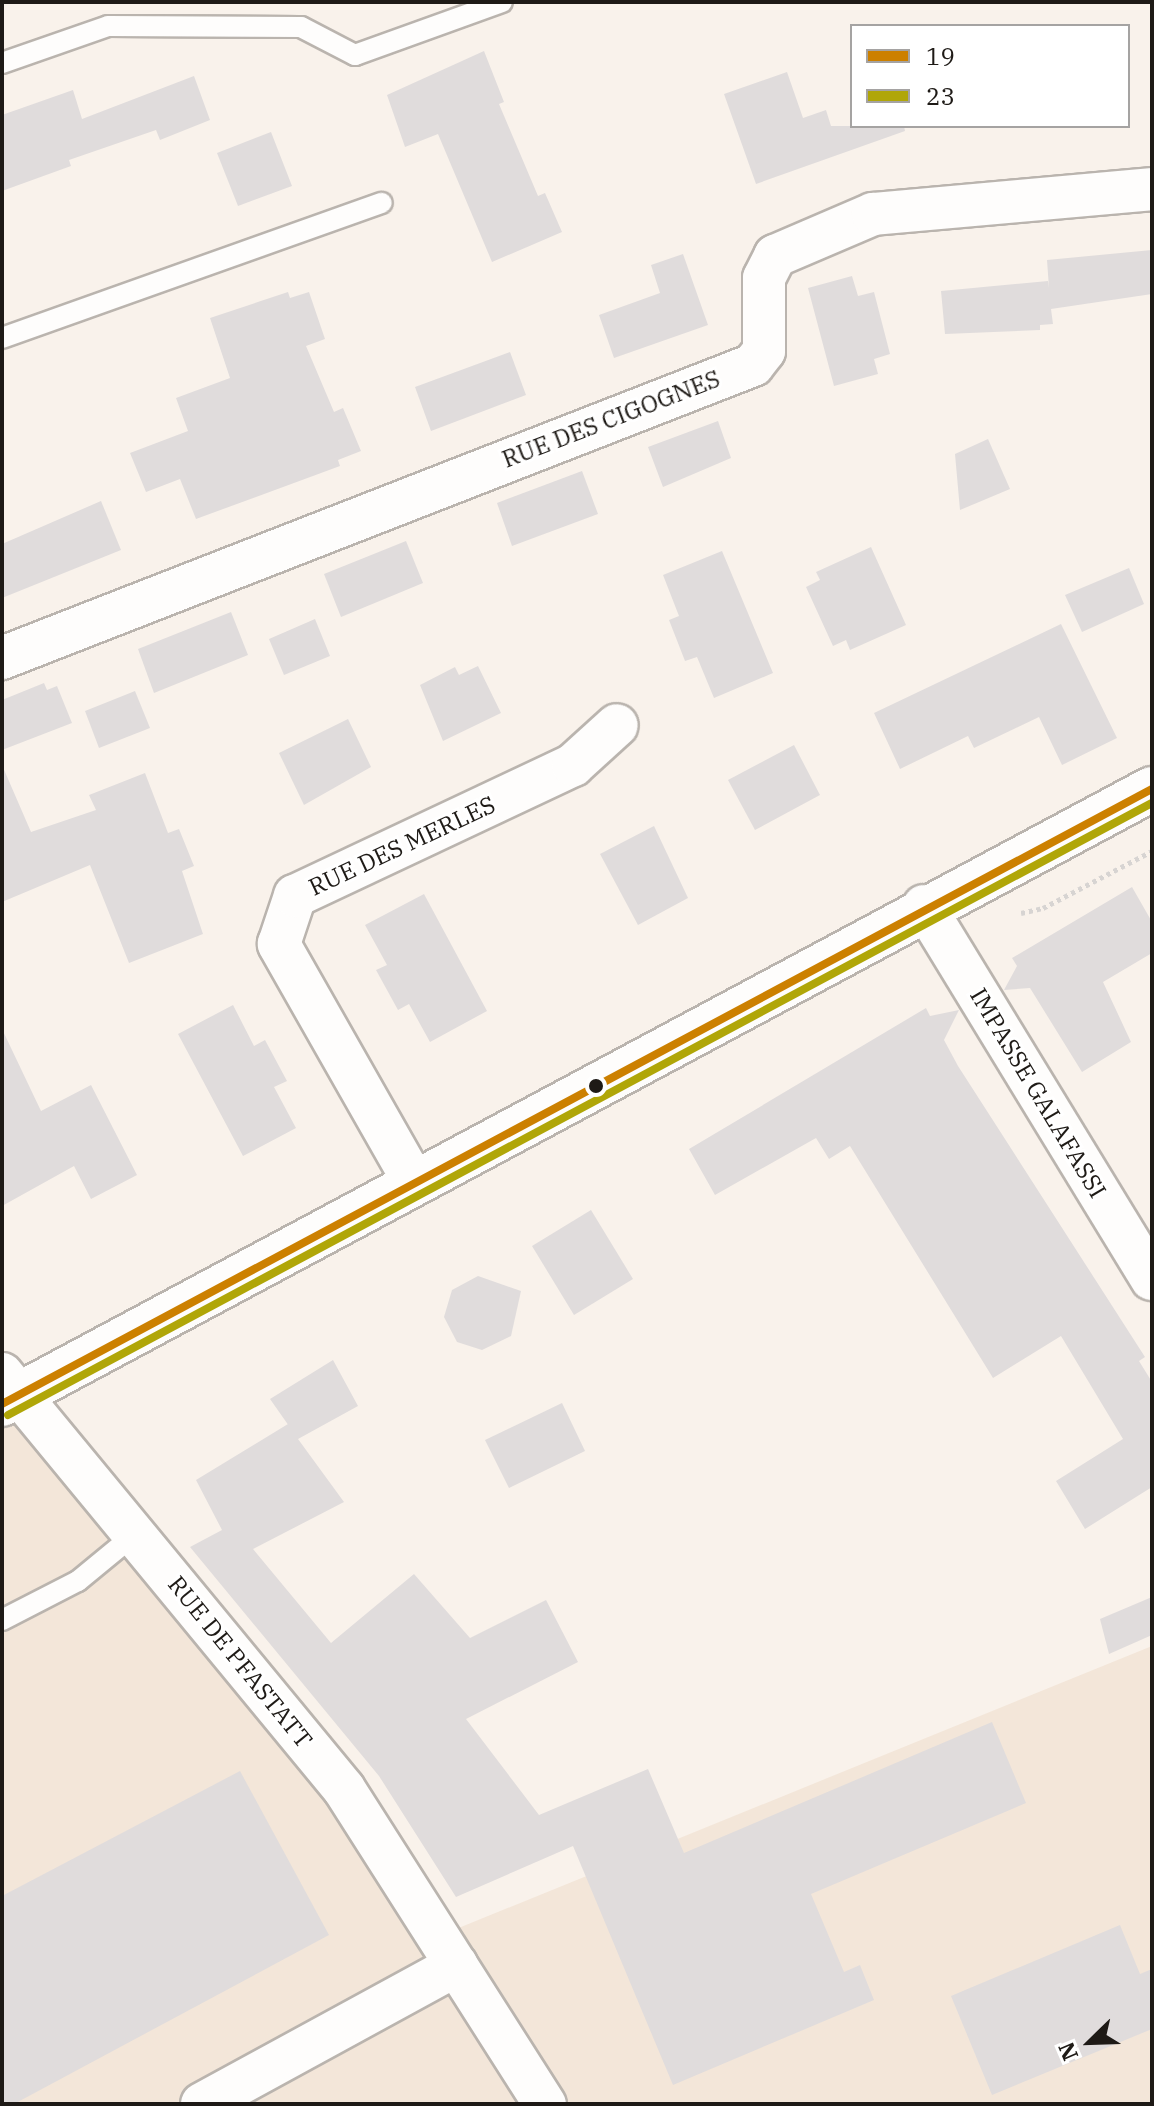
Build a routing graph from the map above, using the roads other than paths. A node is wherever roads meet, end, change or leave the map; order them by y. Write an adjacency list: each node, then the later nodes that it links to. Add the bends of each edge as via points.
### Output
1 (502, 2): 2 (lane, via 355,55 301,27 108,26)
2 (2, 63)
3 (1152, 189): 6 (street, RUE DES CIGOGNES, via 873,214 775,256 764,278 764,351 753,365)
4 (382, 203): 5 (lane)
5 (2, 338)
6 (2, 658)
7 (617, 725): 10 (street, RUE DES MERLES, via 573,765 295,896 279,944)
8 (1152, 789): 9 (main road)
9 (924, 906): 10 (main road); 11 (street, IMPASSE GALAFASSI)
10 (414, 1182): 12 (main road)
11 (1152, 1279)
12 (8, 1391): 13 (street, RUE DE PFASTATT)
13 (135, 1534): 14 (lane, via 78,1581); 15 (street, RUE DE PFASTATT, via 344,1789)
14 (2, 1620)
15 (457, 1965): 16 (street); 17 (street, RUE DE PFASTATT)
16 (202, 2104)
17 (545, 2104)

